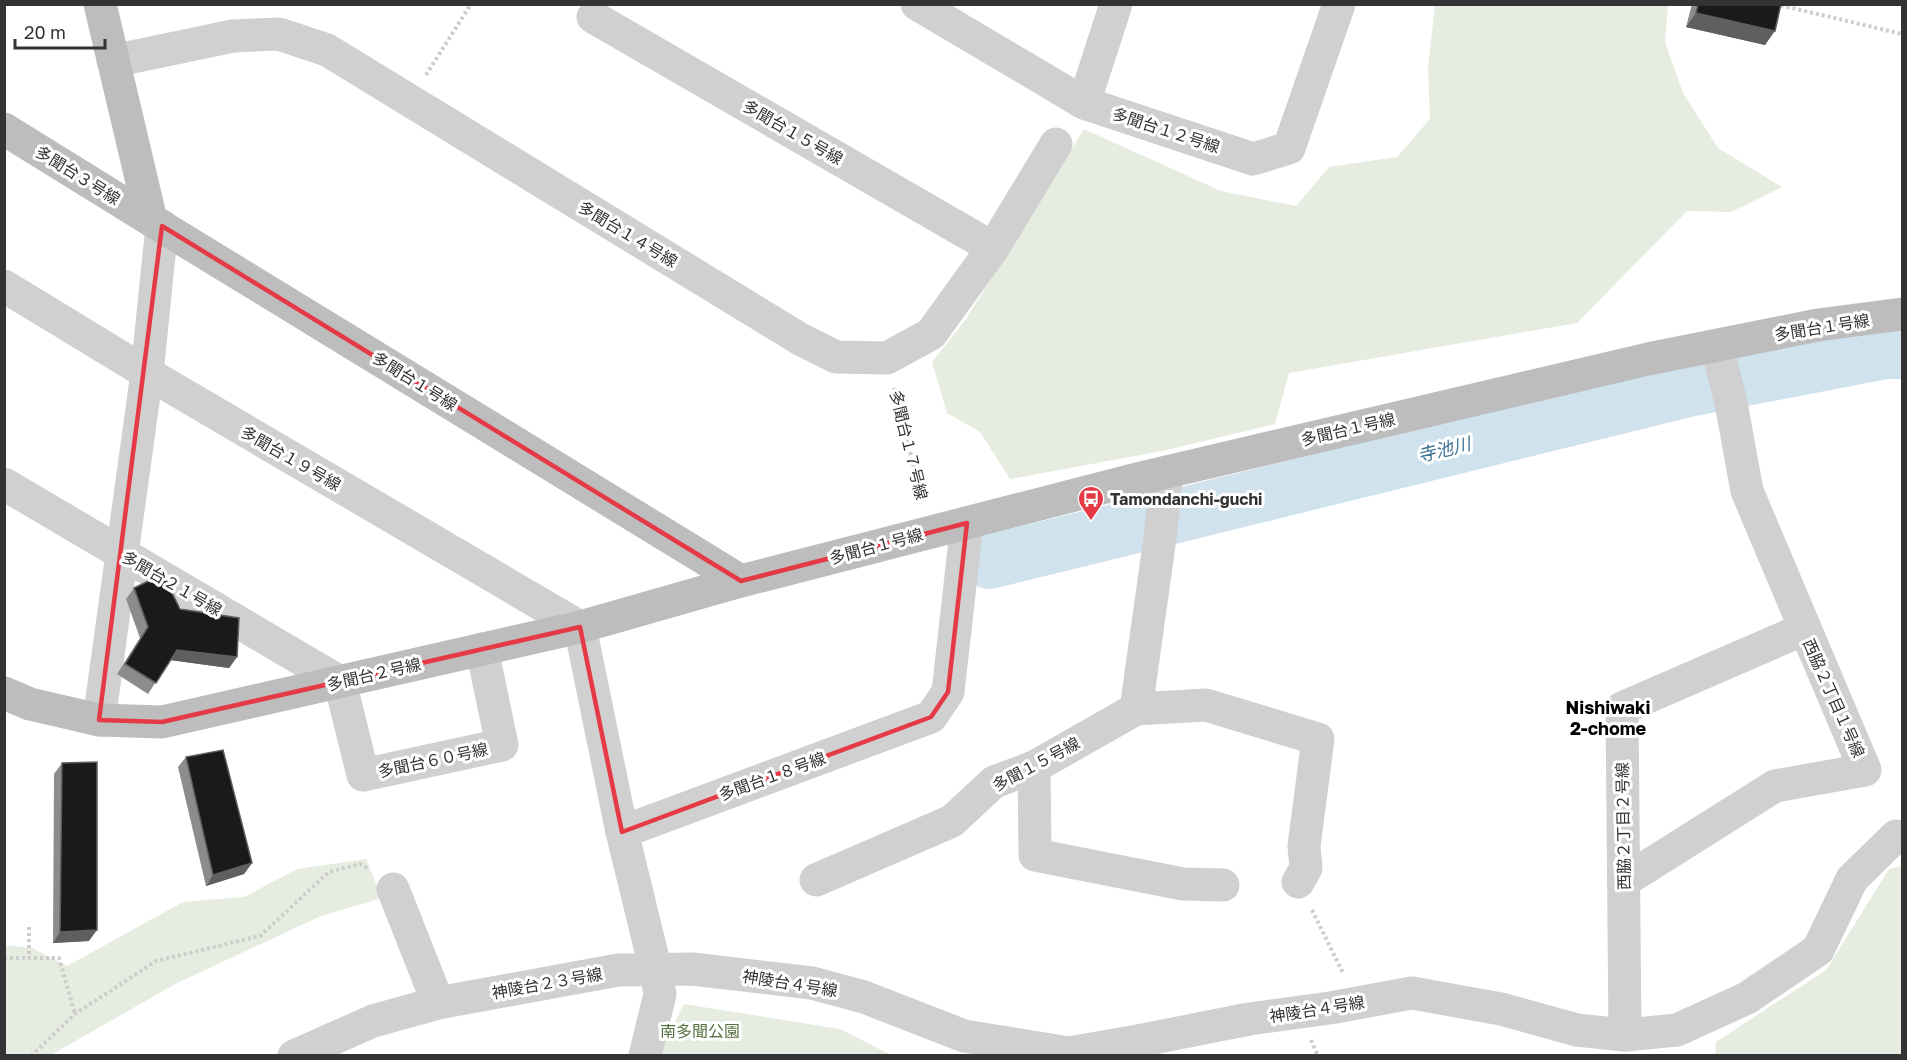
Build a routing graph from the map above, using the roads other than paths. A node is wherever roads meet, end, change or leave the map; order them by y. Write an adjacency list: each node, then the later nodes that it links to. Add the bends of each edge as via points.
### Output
1 (100, 4): 6 (street)
2 (917, 4): 7 (street, 多聞台１２号線)
3 (1116, 4): 7 (street)
4 (1339, 4): 7 (street, 多聞台１２号線, via 1289,148 1253,159)
5 (593, 17): 11 (street, 多聞台１５号線)
6 (113, 61): 10 (street); 11 (street, 多聞台１４号線, via 233,36 279,34 327,50 800,339 836,357 887,358 931,334)
7 (1084, 103)
8 (4, 129): 10 (street, 多聞台３号線)
9 (1056, 144): 11 (street, 多聞台１４号線)
10 (156, 223): 15 (street); 20 (street, 多聞台１号線)
11 (993, 248)
12 (4, 286): 15 (street, 多聞台１９号線)
13 (1902, 315): 14 (street, 多聞台１号線, via 1818,325)
14 (1720, 359): 16 (street, 多聞台１号線, via 1637,362); 22 (street, 西脇２丁目１号線, via 1747,491)
15 (147, 373): 19 (street); 21 (street, 多聞台１９号線)
16 (1167, 472): 18 (street, 多聞台１号線); 26 (street)
17 (4, 484): 19 (street, 多聞台２１号線)
18 (967, 523): 20 (street, 多聞台１号線); 29 (street, 多聞台１８号線, via 948,692 931,717)
19 (122, 554): 24 (street, 多聞台２１号線); 27 (street)
20 (741, 581): 21 (street, 多聞台２号線)
21 (580, 627): 23 (street, 多聞台２号線); 29 (street)
22 (1804, 629): 32 (street, 西脇２丁目２号線, via 1622,708); 32 (street, 西脇２丁目１号線, via 1865,770 1774,786)
23 (482, 649): 24 (street, 多聞台２号線); 24 (street, 多聞台６０号線, via 502,745 363,775)
24 (340, 682): 27 (street, 多聞台２号線, via 162,722)
25 (4, 693): 27 (street, 多聞台２号線, via 30,704)
26 (1136, 709): 28 (street, 多聞１５号線); 33 (street, via 1206,705 1318,739 1304,846 1306,868)
27 (99, 720)
28 (1034, 767): 31 (street, 多聞１５号線, via 994,782 952,821); 34 (street, via 1035,855 1183,884)
29 (622, 831): 36 (street)
30 (1902, 837): 38 (street, 神陵台４号線, via 1896,836 1852,879 1818,950 1746,998 1677,1030)
31 (816, 880)
32 (1624, 881): 38 (street, 西脇２丁目２号線)
33 (1298, 882)
34 (1223, 885)
35 (393, 889): 37 (street)
36 (656, 971): 37 (street, 神陵台２３号線, via 618,970); 38 (street, 神陵台４号線, via 692,969 812,983 864,997 964,1036 1069,1053 1412,993 1501,1009 1577,1030); 40 (street, via 660,994)
37 (438, 1003): 39 (street, 神陵台２３号線, via 373,1021)
38 (1625, 1035)
39 (294, 1056)
40 (645, 1056)

